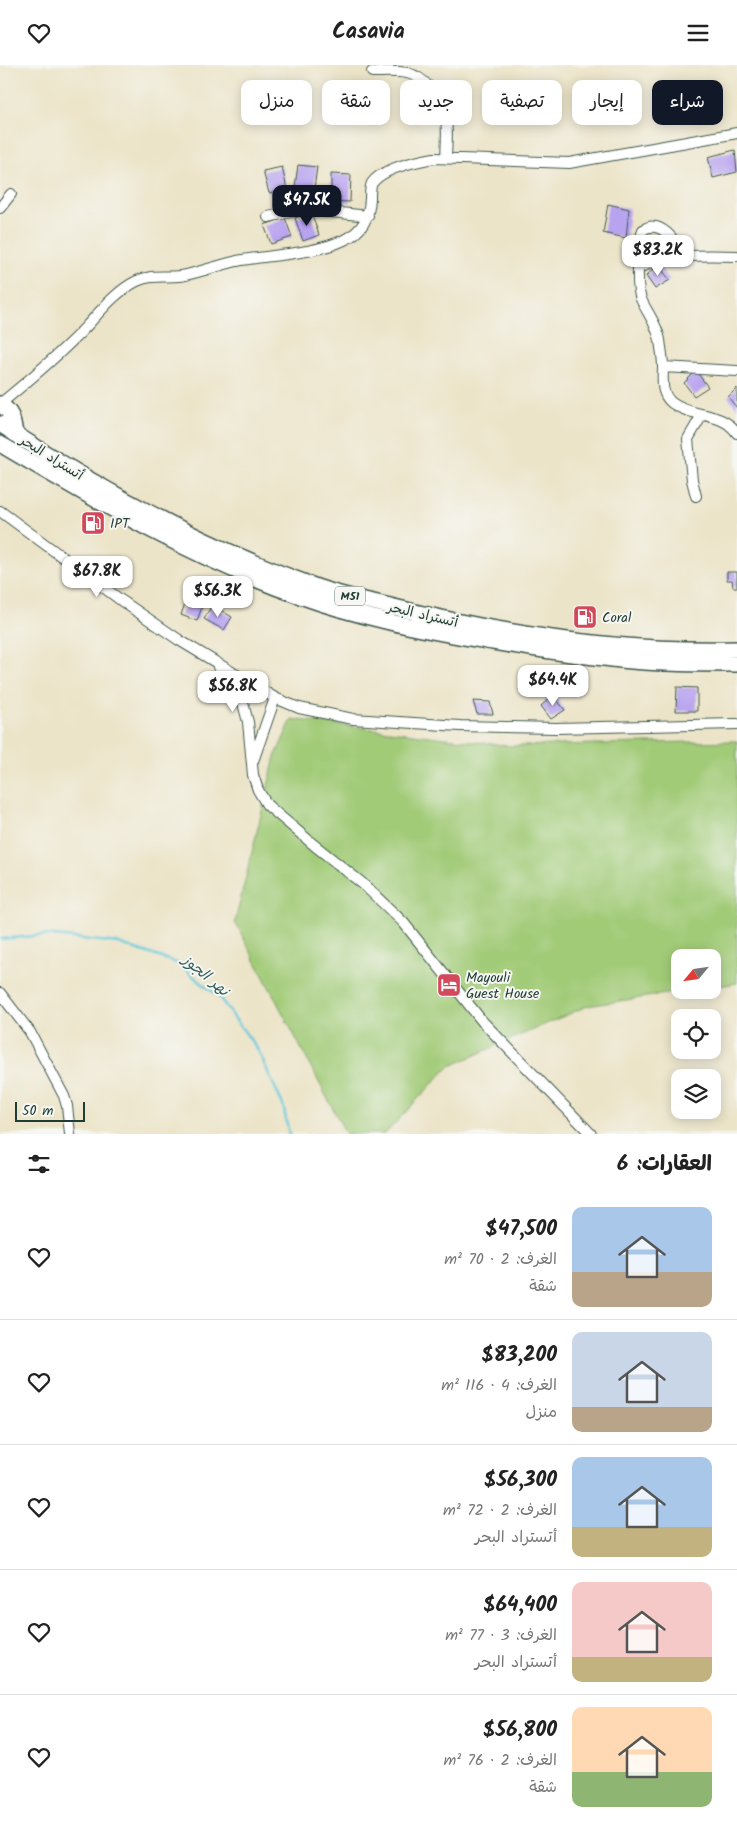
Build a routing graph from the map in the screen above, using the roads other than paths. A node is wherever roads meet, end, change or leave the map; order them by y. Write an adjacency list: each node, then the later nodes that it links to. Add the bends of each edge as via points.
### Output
1 (372, 72): 3 (street, via 399,72 415,76 434,92 445,111)
2 (737, 133): 3 (street, via 568,163)
3 (446, 158): 6 (street, via 419,160 376,179 371,185)
4 (11, 194): 5 (street)
5 (0, 208)
6 (368, 216): 7 (street, via 313,210); 13 (street, via 363,226 343,241 306,251 237,261 185,275 138,280 123,290)
7 (268, 217)
8 (684, 255): 9 (street); 10 (street, via 653,261); 10 (street, via 665,232 658,227 647,228 643,230 636,258)
9 (737, 256)
10 (638, 268): 11 (street, via 638,288 659,332)
11 (663, 367): 12 (street); 14 (street, via 663,390 667,397 673,403)
12 (737, 371)
13 (0, 404): 17 (highway, via 13,418)
14 (702, 415): 16 (street, via 728,422); 19 (street, via 688,439)
15 (0, 424): 17 (highway, أتستراد البحر / M51)
16 (737, 433)
17 (15, 434): 21 (highway, أتستراد البحر / M51, via 62,465 152,515 316,587 442,619 512,632 618,644)
18 (0, 444): 23 (highway, أتستراد البحر / M51, via 171,541 251,577 350,613 458,636 603,658)
19 (696, 496)
20 (0, 511): 22 (street, via 122,601)
21 (737, 649)
22 (212, 660): 24 (street); 26 (street, via 234,686 243,703)
23 (737, 665)
24 (274, 698): 25 (street, via 299,709 340,718 460,726 556,728); 26 (street)
25 (737, 724)
26 (252, 766): 29 (street, via 258,790 272,811 363,884 403,922 482,1021)
27 (0, 993): 28 (street, via 30,1032 64,1096)
28 (70, 1134)
29 (591, 1134)

